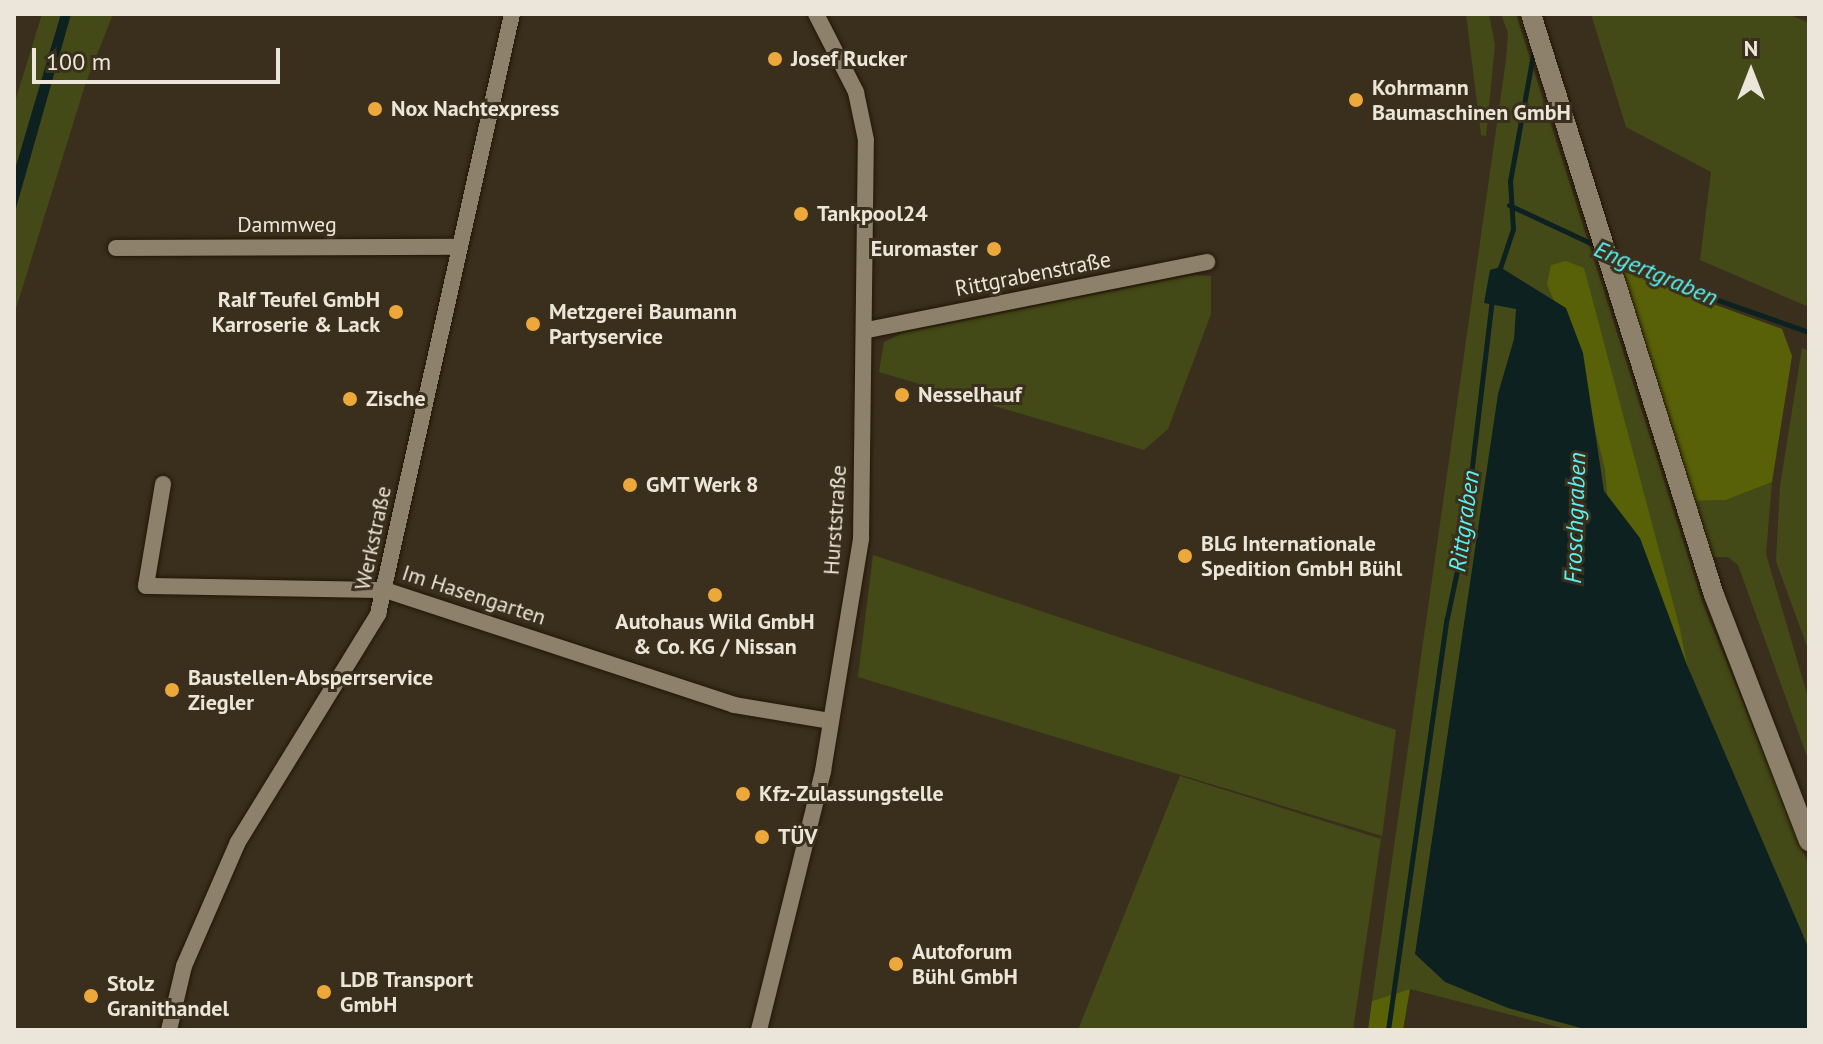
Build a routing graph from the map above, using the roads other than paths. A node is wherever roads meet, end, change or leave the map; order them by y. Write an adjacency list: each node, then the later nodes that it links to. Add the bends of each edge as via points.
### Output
1 (512, 14): 4 (street, Werkstraße)
2 (816, 14): 7 (street, Hurststraße, via 856,92 866,140)
3 (1531, 14): 11 (main road, via 1714,595)
4 (459, 247): 5 (street, Dammweg); 9 (street, Werkstraße)
5 (116, 248)
6 (1207, 262): 7 (street, Rittgrabenstraße)
7 (867, 330): 10 (street, Hurststraße, via 861,539)
8 (163, 484): 9 (street, Im Hasengarten, via 146,586)
9 (385, 590): 10 (street, Im Hasengarten, via 734,705); 12 (street, Werkstraße, via 378,614 238,842 184,966)
10 (831, 721): 13 (street, Hurststraße)
11 (1809, 841)
12 (169, 1030)
13 (759, 1030)

